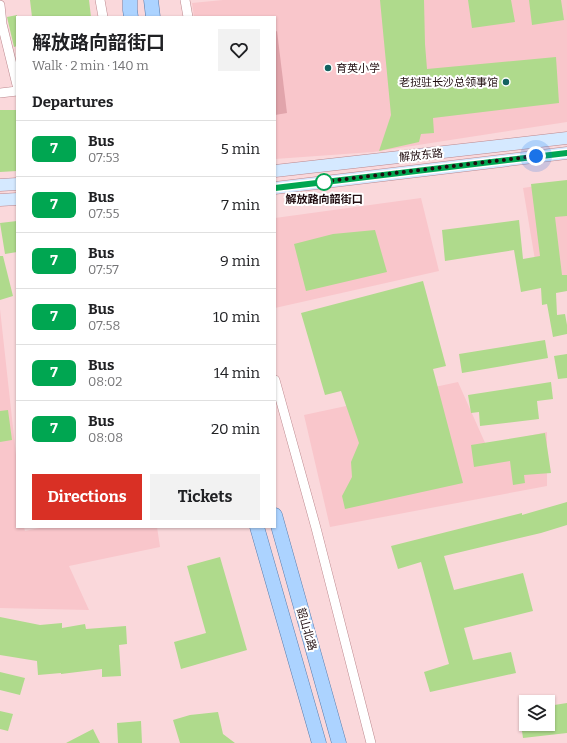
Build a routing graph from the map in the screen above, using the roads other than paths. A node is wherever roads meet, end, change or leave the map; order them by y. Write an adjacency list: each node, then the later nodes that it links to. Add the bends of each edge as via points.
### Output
1 (6, 0): 5 (street)
2 (100, 0): 6 (street)
3 (151, 0): 7 (main road)
4 (185, 0): 8 (street)
5 (0, 4): 9 (street, via 2,24)
6 (103, 16)
7 (153, 16)
8 (188, 16)
9 (16, 81)
10 (16, 92): 11 (street)
11 (0, 93)
12 (567, 138): 14 (main road, 解放东路)
13 (567, 153): 17 (main road, 解放东路)
14 (276, 171)
15 (16, 184): 16 (main road)
16 (0, 185)
17 (276, 188)
18 (16, 199): 19 (main road)
19 (0, 200)
20 (276, 384): 25 (street)
21 (276, 520): 24 (main road, 韶山北路)
22 (257, 528): 23 (main road, 韶山北路)
23 (319, 743)
24 (339, 743)
25 (371, 743)

